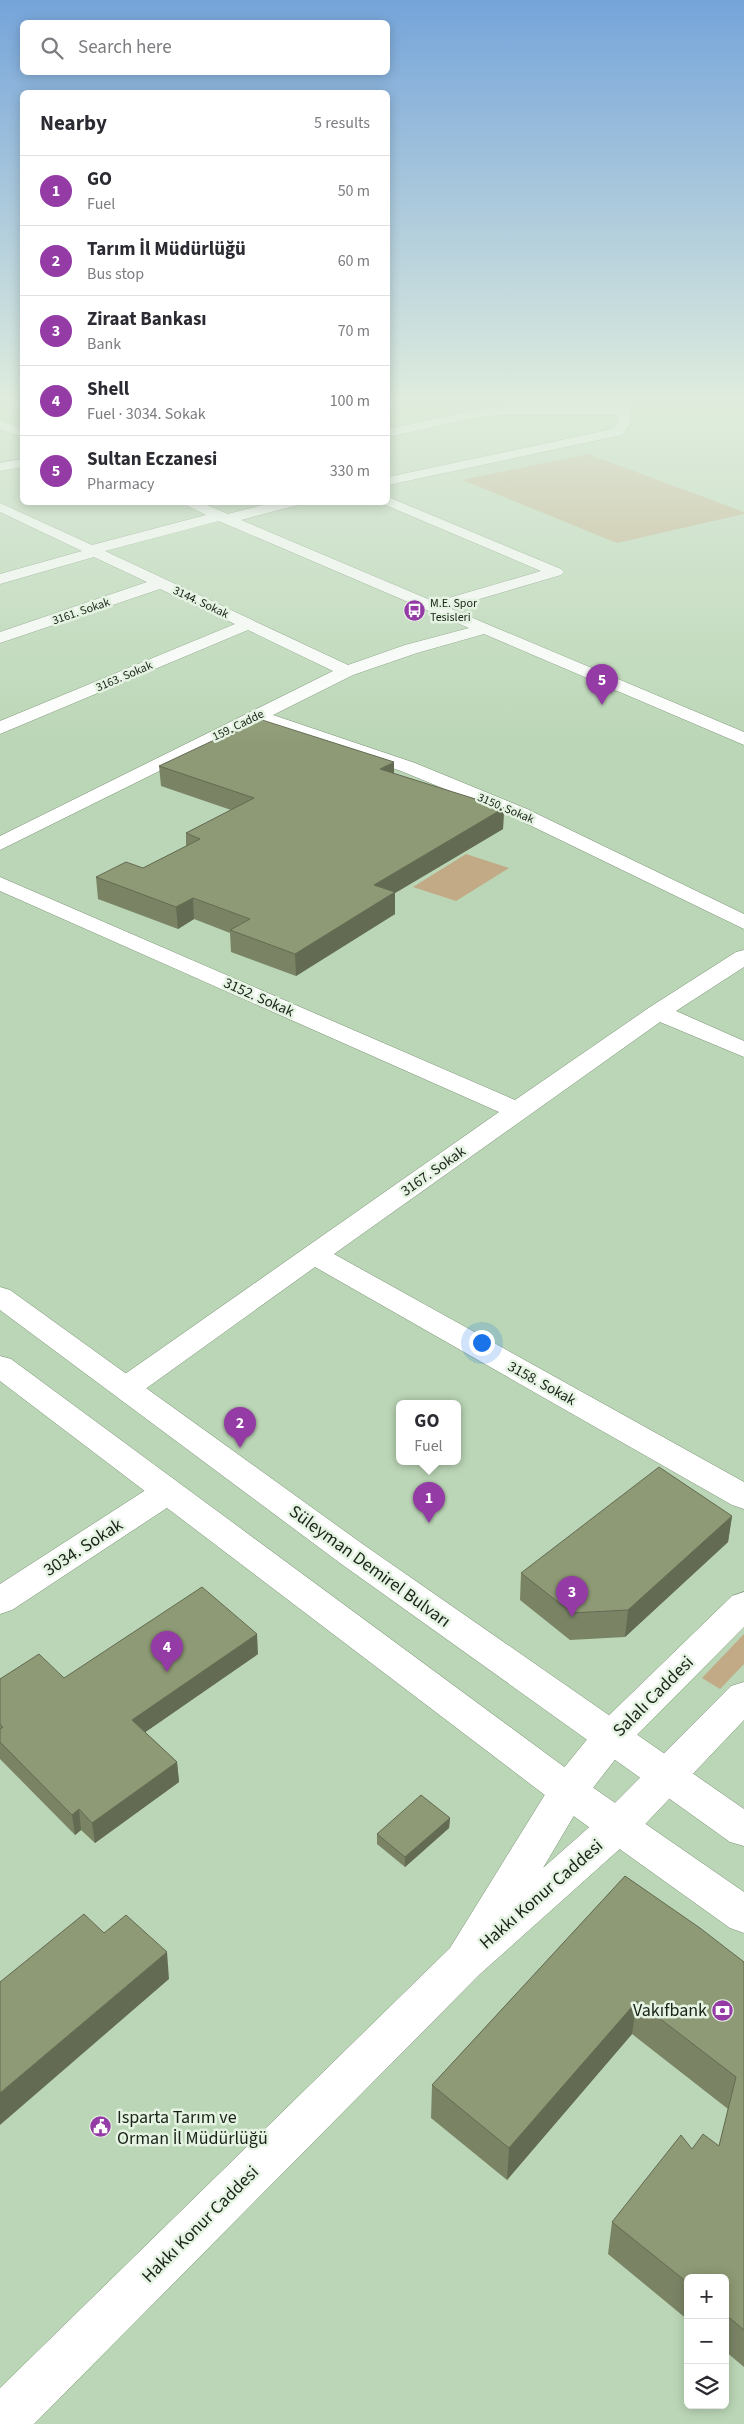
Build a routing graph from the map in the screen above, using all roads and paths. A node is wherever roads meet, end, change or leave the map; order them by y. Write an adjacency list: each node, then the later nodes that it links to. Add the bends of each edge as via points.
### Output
1 (24, 518): 4 (street, 3144. Sokak)
2 (223, 518): 4 (street); 7 (street)
3 (429, 518): 7 (street, via 556,572)
4 (94, 551): 5 (street); 6 (street, 3144. Sokak)
5 (0, 579)
6 (161, 583): 8 (street, 3144. Sokak); 10 (street, 3161. Sokak)
7 (434, 607): 9 (street)
8 (249, 624): 11 (street, 3144. Sokak); 13 (street, 3163. Sokak)
9 (485, 629): 11 (street, 159. Cadde); 14 (street)
10 (0, 638)
11 (347, 671): 12 (street, 159. Cadde)
12 (258, 716): 15 (street, 159. Cadde); 17 (street, 3150. Sokak, via 408,767 503,806)
13 (0, 728)
14 (744, 739)
15 (0, 844)
16 (0, 883): 21 (street, 3152. Sokak)
17 (744, 922)
18 (744, 957): 19 (street, 3167. Sokak)
19 (658, 1012): 20 (street); 21 (street, 3167. Sokak)
20 (744, 1050)
21 (518, 1111): 22 (street, 3167. Sokak)
22 (314, 1255): 25 (street, 3167. Sokak); 27 (street, 3158. Sokak)
23 (0, 1296): 25 (street, Süleyman Demirel Bulvarı)
24 (0, 1366): 26 (street)
25 (126, 1388): 31 (street, Süleyman Demirel Bulvarı, via 352,1554)
26 (167, 1492): 28 (street, 3034. Sokak); 33 (street)
27 (744, 1497)
28 (0, 1601)
29 (744, 1605): 31 (street, Salalı Caddesi)
30 (744, 1696): 32 (street)
31 (611, 1737): 32 (street, Süleyman Demirel Bulvarı); 33 (street, Salalı Caddesi)
32 (667, 1777): 34 (street); 35 (street, Süleyman Demirel Bulvarı)
33 (568, 1791): 34 (street); 37 (street, Hakkı Konur Caddesi)
34 (618, 1826): 36 (street); 37 (street, Hakkı Konur Caddesi)
35 (744, 1830)
36 (744, 1915)
37 (464, 1961): 38 (street, Hakkı Konur Caddesi)
38 (0, 2422)

